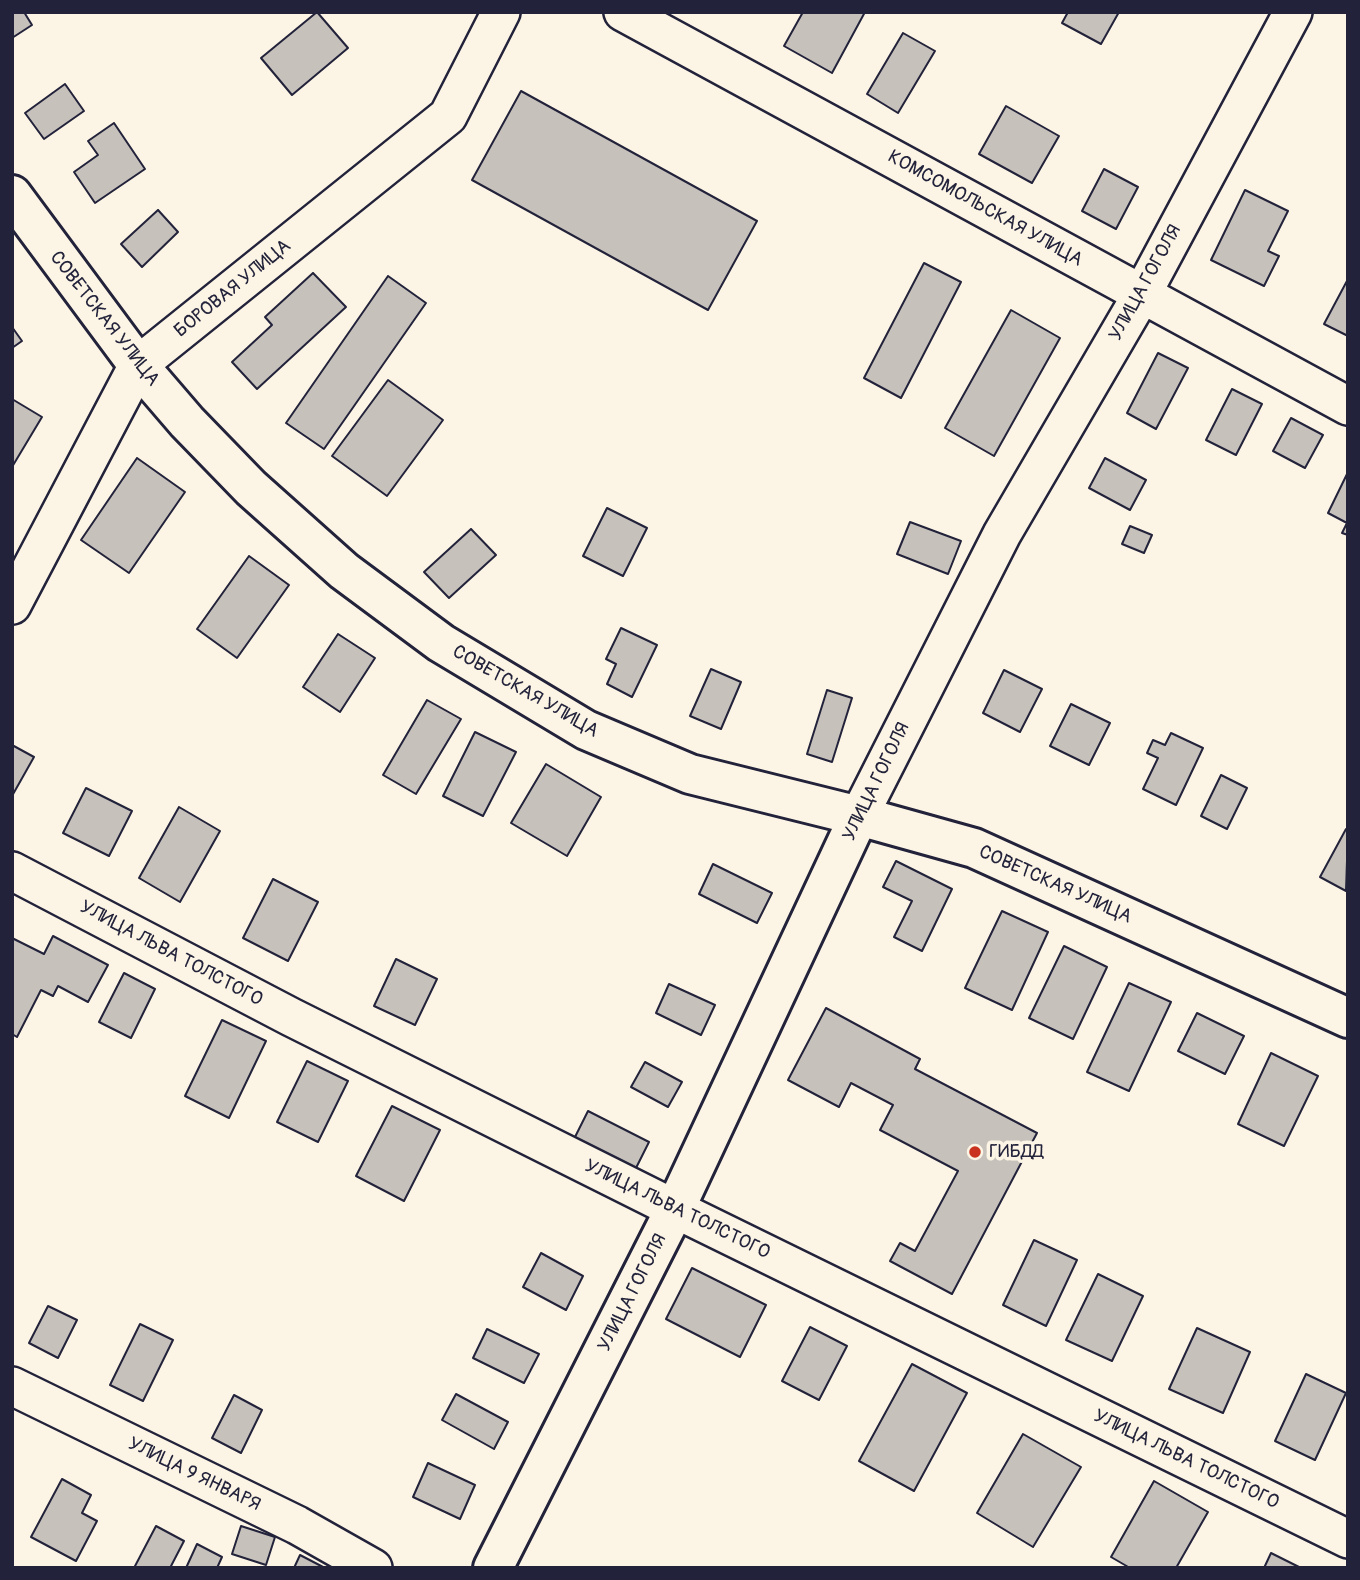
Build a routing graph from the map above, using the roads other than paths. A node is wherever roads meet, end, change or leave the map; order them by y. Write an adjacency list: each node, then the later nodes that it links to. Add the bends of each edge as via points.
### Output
1 (501, 12): 6 (street, БОРОВАЯ УЛИЦА, via 448,116)
2 (623, 12): 5 (street, КОМСОМОЛЬСКАЯ УЛИЦА)
3 (1293, 12): 5 (street, УЛИЦА ГОГОЛЯ)
4 (12, 195): 6 (main road, СОВЕТСКАЯ УЛИЦА)
5 (1142, 294): 7 (street, КОМСОМОЛЬСКАЯ УЛИЦА); 9 (street, УЛИЦА ГОГОЛЯ, via 1002,534)
6 (138, 365): 8 (street, БОРОВАЯ УЛИЦА); 9 (main road, СОВЕТСКАЯ УЛИЦА, via 251,488 344,571 441,643 586,730 690,774)
7 (1348, 406)
8 (12, 606)
9 (859, 816): 11 (main road, СОВЕТСКАЯ УЛИЦА, via 974,848); 12 (main road, УЛИЦА ГОГОЛЯ)
10 (12, 871): 12 (street, УЛИЦА ЛЬВА ТОЛСТОГО, via 291,1017)
11 (1348, 1018)
12 (676, 1209): 14 (street, УЛИЦА ЛЬВА ТОЛСТОГО); 16 (main road, УЛИЦА ГОГОЛЯ)
13 (12, 1386): 15 (street, УЛИЦА 9 ЯНВАРЯ, via 297,1525)
14 (1348, 1539)
15 (373, 1568)
16 (493, 1568)

